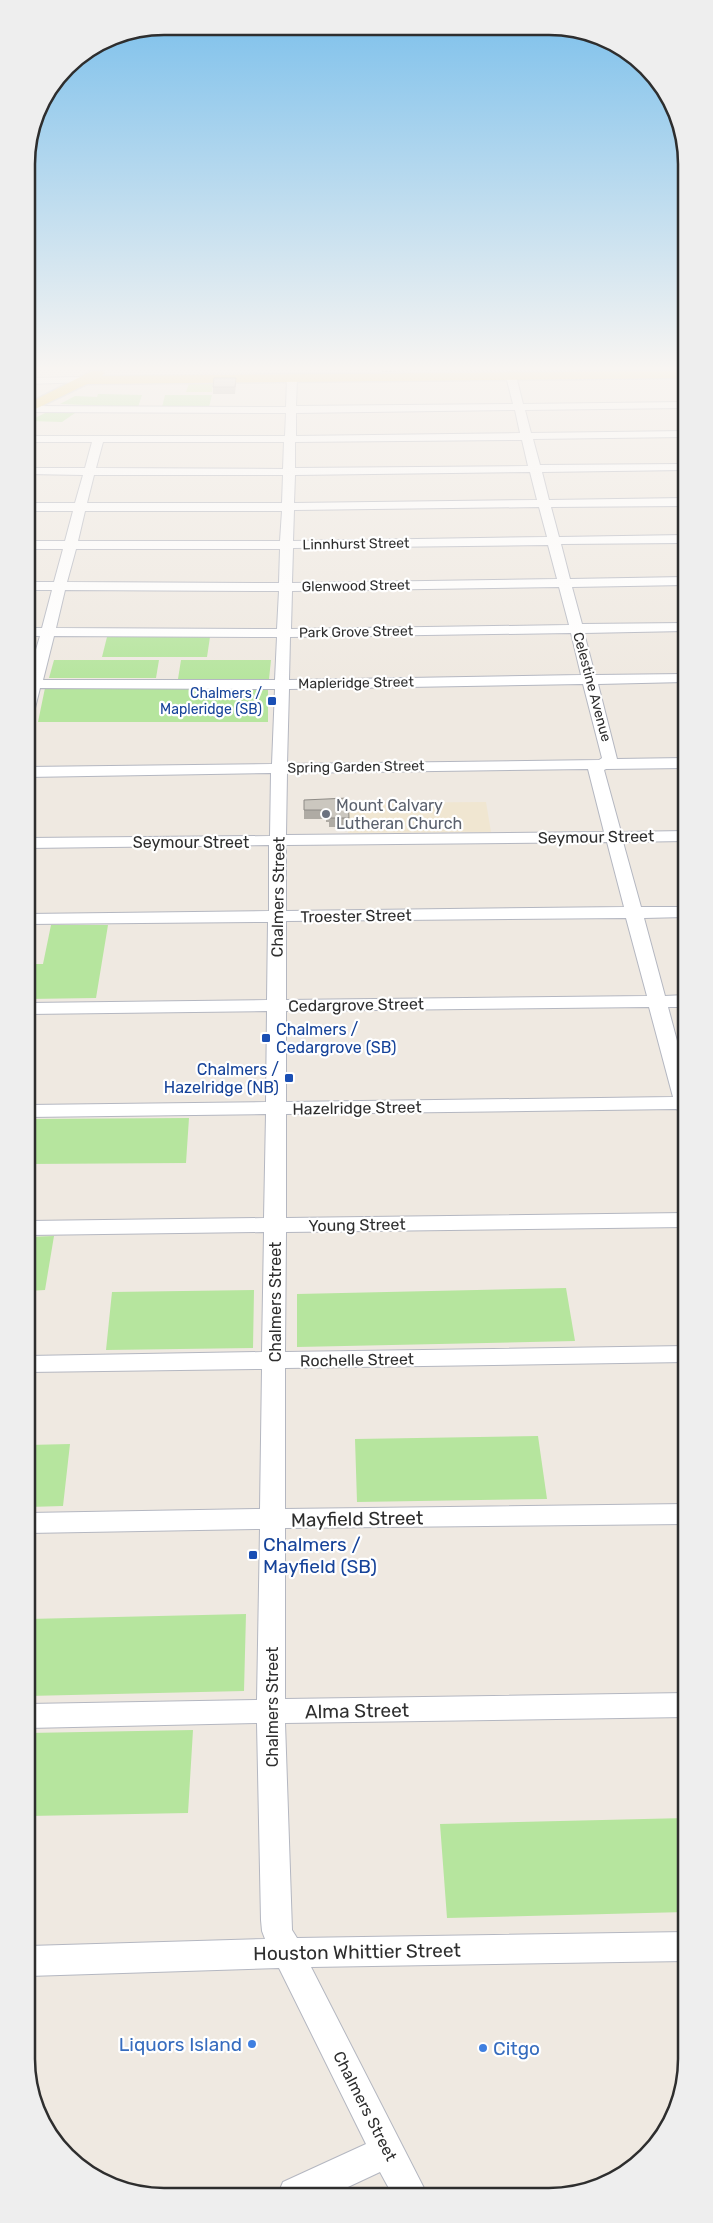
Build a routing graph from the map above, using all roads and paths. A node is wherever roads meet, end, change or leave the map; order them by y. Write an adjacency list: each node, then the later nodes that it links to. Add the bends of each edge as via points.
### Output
1 (89, 475): 7 (street)
2 (288, 475): 8 (street, Chalmers Street)
3 (536, 475): 5 (street, Celestine Avenue)
4 (678, 502): 5 (street)
5 (544, 504): 8 (street); 10 (street, Celestine Avenue)
6 (35, 506): 7 (street)
7 (80, 507): 8 (street); 12 (street)
8 (286, 507): 13 (street, Chalmers Street)
9 (678, 540): 10 (street, Linnhurst Street)
10 (553, 542): 13 (street, Linnhurst Street); 15 (street, Celestine Avenue)
11 (35, 545): 12 (street, Linnhurst Street)
12 (70, 545): 13 (street, Linnhurst Street); 17 (street)
13 (285, 545): 18 (street, Chalmers Street)
14 (678, 581): 15 (street, Glenwood Street)
15 (564, 583): 18 (street, Glenwood Street); 20 (street, Celestine Avenue)
16 (35, 586): 17 (street, Glenwood Street)
17 (60, 586): 18 (street, Glenwood Street); 22 (street)
18 (284, 587): 23 (street, Chalmers Street)
19 (678, 627): 20 (street, Park Grove Street)
20 (576, 629): 23 (street, Park Grove Street); 26 (street, Celestine Avenue)
21 (35, 632): 22 (street, Park Grove Street)
22 (48, 632): 23 (street, Park Grove Street); 24 (street)
23 (283, 633): 28 (street, Chalmers Street)
24 (35, 672)
25 (678, 678): 26 (street, Mapleridge Street)
26 (590, 680): 28 (street, Mapleridge Street); 30 (street, Celestine Avenue, via 610,759)
27 (35, 684): 28 (street, Mapleridge Street)
28 (281, 685): 31 (street, Chalmers Street)
29 (678, 763): 30 (street, Spring Garden Street)
30 (603, 764): 31 (street, Spring Garden Street); 34 (street, Celestine Avenue, via 596,770)
31 (279, 768): 32 (street, Spring Garden Street); 35 (street, Chalmers Street)
32 (35, 772)
33 (678, 836): 34 (street, Seymour Street)
34 (614, 837): 35 (street, Seymour Street); 38 (street, Celestine Avenue)
35 (279, 841): 36 (street, Seymour Street); 39 (street, Chalmers Street)
36 (35, 842)
37 (678, 912): 38 (street, Troester Street)
38 (634, 913): 39 (street, Troester Street); 42 (street, Celestine Avenue)
39 (278, 917): 40 (street, Troester Street); 43 (street, Chalmers Street)
40 (35, 919)
41 (678, 1001): 42 (street, Cedargrove Street)
42 (657, 1002): 43 (street, Cedargrove Street); 45 (street, Celestine Avenue)
43 (277, 1006): 44 (street, Cedargrove Street); 47 (street, Chalmers Street)
44 (35, 1008)
45 (678, 1079)
46 (678, 1105): 47 (street, Hazelridge Street)
47 (276, 1109): 48 (street, Hazelridge Street); 50 (street, Chalmers Street)
48 (35, 1111)
49 (678, 1220): 50 (street, Young Street)
50 (275, 1226): 51 (street, Young Street); 53 (street, Chalmers Street)
51 (35, 1228)
52 (678, 1354): 53 (street, Rochelle Street)
53 (274, 1362): 54 (street, Rochelle Street); 56 (street, Chalmers Street)
54 (35, 1364)
55 (678, 1514): 56 (street, Mayfield Street)
56 (273, 1519): 57 (street, Mayfield Street); 59 (street, Chalmers Street)
57 (35, 1523)
58 (678, 1705): 59 (street, Alma Street)
59 (271, 1711): 60 (street, Alma Street); 62 (street, Chalmers Street, via 276,1920 277,1930)
60 (35, 1716)
61 (678, 1947): 62 (street, Houston Whittier Street)
62 (288, 1952): 63 (street, Houston Whittier Street); 64 (street, Chalmers Street)
63 (35, 1961)
64 (388, 2151): 65 (street); 66 (street, Chalmers Street)
65 (308, 2188)
66 (407, 2188)

